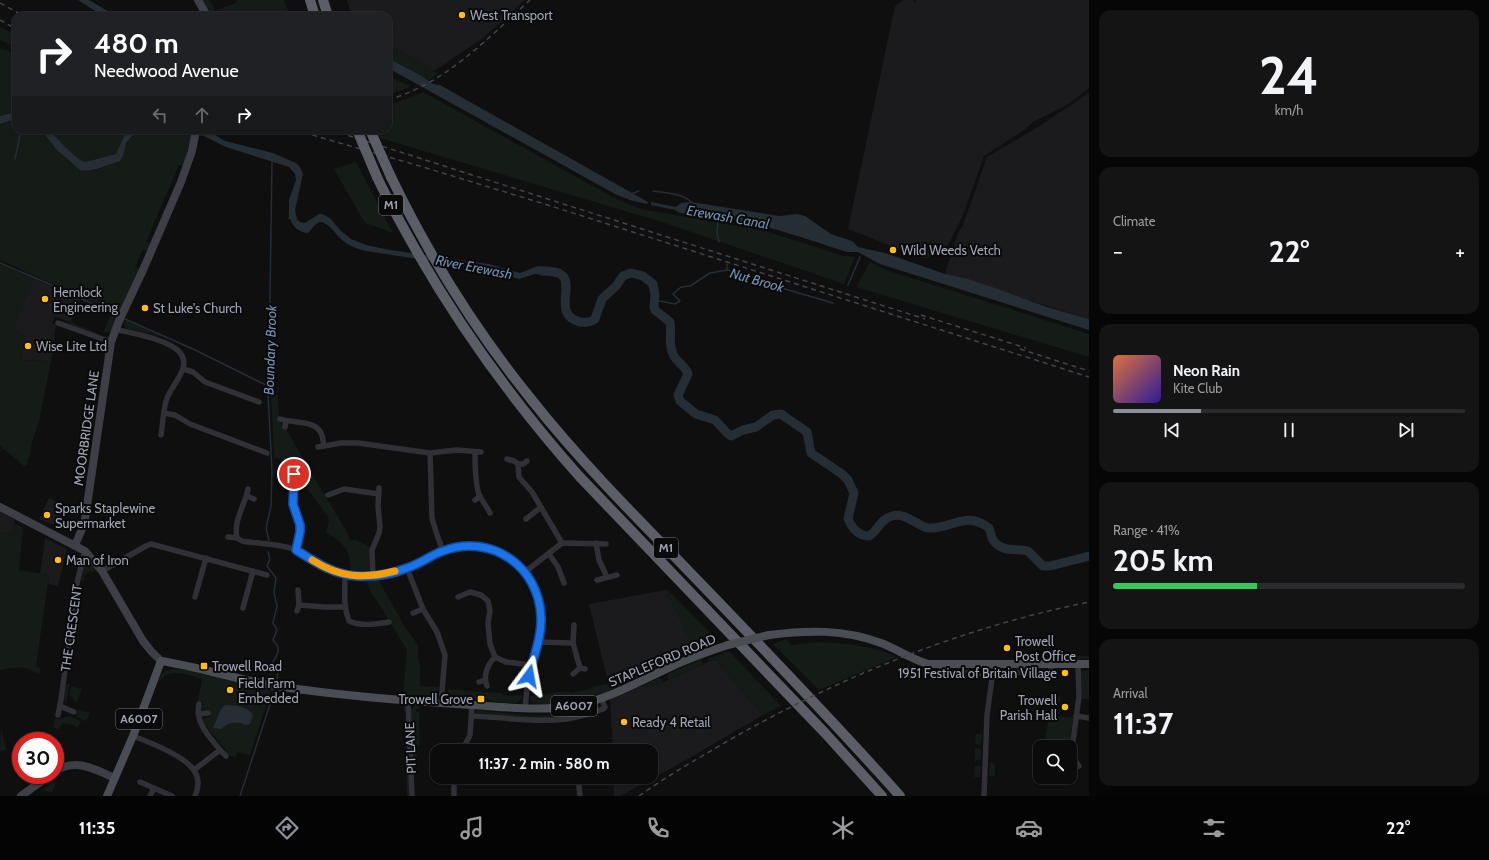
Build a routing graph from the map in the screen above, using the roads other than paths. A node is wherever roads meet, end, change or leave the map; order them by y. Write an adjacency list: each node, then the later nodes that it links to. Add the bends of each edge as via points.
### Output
1 (198, 0): 4 (street)
2 (310, 0): 5 (highway)
3 (323, 0): 6 (highway)
4 (205, 12)
5 (314, 12)
6 (327, 12)
7 (195, 134): 11 (street, MOORBRIDGE LANE, via 182,182)
8 (359, 134): 113 (highway, M1, bridge, via 406,232 483,358 588,486)
9 (372, 134): 114 (highway, M1, bridge, via 417,228 451,286 503,363 564,439 619,499)
10 (58, 323): 12 (street)
11 (116, 330): 12 (street, MOORBRIDGE LANE); 13 (street, via 143,335 173,346 183,357)
12 (111, 342): 39 (street, MOORBRIDGE LANE, via 85,519)
13 (183, 369): 14 (street, via 194,372 204,382); 15 (street, via 168,397)
14 (256, 398)
15 (164, 413): 17 (street); 18 (street, via 176,415 190,424)
16 (284, 423): 19 (street, via 306,423 318,430 321,433 321,446 358,443)
17 (163, 432)
18 (265, 450)
19 (430, 453): 32 (street, via 457,450 478,452 475,474 477,498 487,505); 42 (street, via 432,518)
20 (507, 459): 22 (street)
21 (527, 460): 22 (street, via 523,464)
22 (518, 464): 31 (street, via 519,477)
23 (294, 474): 25 (street)
24 (302, 481): 25 (street)
25 (294, 482): 40 (street, via 293,504 300,525)
26 (248, 489): 27 (street)
27 (247, 496): 29 (street); 35 (street, via 238,517)
28 (333, 496): 51 (street, via 344,489 379,491 380,527 371,544)
29 (254, 499)
30 (0, 507): 39 (street)
31 (542, 507): 33 (street); 36 (street)
32 (490, 513)
33 (526, 519)
34 (228, 537): 35 (street)
35 (236, 538): 40 (street)
36 (562, 543): 37 (street); 43 (street)
37 (596, 543): 38 (street); 53 (street, via 599,560)
38 (606, 544)
39 (75, 545): 41 (street)
40 (296, 550): 50 (street, via 330,570)
41 (85, 551): 46 (street); 83 (street, THE CRESCENT, via 76,587)
42 (443, 551): 45 (street); 48 (street, via 463,546 485,547 508,557)
43 (549, 554): 48 (street); 55 (street, via 558,567)
44 (206, 558): 46 (street, via 151,544); 47 (street); 57 (street)
45 (407, 568): 51 (street); 61 (street)
46 (102, 571): 68 (street, via 143,641)
47 (253, 571): 49 (street); 60 (street)
48 (525, 572): 65 (street, via 538,594 540,604 541,619)
49 (267, 575)
50 (345, 575): 51 (street); 59 (street)
51 (373, 576)
52 (617, 576): 53 (street)
53 (608, 577): 54 (street)
54 (597, 580)
55 (564, 583)
56 (298, 590): 59 (street, via 298,608)
57 (195, 597)
58 (458, 597): 67 (street, via 470,592 487,599 490,611 486,630)
59 (345, 607): 63 (street, via 350,621 354,623)
60 (243, 608)
61 (423, 608): 62 (street); 80 (street, via 437,632 444,655)
62 (412, 613)
63 (389, 622)
64 (574, 625): 66 (street)
65 (537, 642): 66 (street); 72 (street)
66 (573, 643): 74 (street, via 583,668)
67 (495, 657): 72 (street, via 506,662); 75 (street, via 488,668)
68 (162, 661): 79 (main road, STAPLEFORD ROAD / A6007, via 276,686); 92 (main road, A6007)
69 (942, 664): 73 (main road, STAPLEFORD ROAD / A6007); 73 (street, STAPLEFORD ROAD, via 943,673); 78 (main road, STAPLEFORD ROAD / A6007, bridge, via 919,661 863,637 810,631 769,635 728,645 682,662)
70 (1078, 664): 71 (main road, STAPLEFORD ROAD); 73 (main road, STAPLEFORD ROAD); 90 (street, via 1079,696)
71 (1089, 664)
72 (531, 665): 84 (street)
73 (993, 669): 115 (street, via 987,716)
74 (573, 674)
75 (485, 680): 76 (street); 77 (street)
76 (479, 682)
77 (487, 686)
78 (601, 698): 84 (main road, STAPLEFORD ROAD / A6007, via 550,709); 89 (street, STAPLEFORD ROAD, via 604,709 568,719)
79 (408, 701): 80 (main road, STAPLEFORD ROAD / A6007); 110 (street, PIT LANE)
80 (441, 703): 82 (main road, STAPLEFORD ROAD / A6007)
81 (199, 704): 87 (street)
82 (472, 705): 84 (main road, STAPLEFORD ROAD / A6007); 89 (street)
83 (60, 706): 85 (street); 88 (street, THE CRESCENT)
84 (525, 708)
85 (74, 712)
86 (208, 713): 87 (street)
87 (198, 714): 94 (street, via 202,726)
88 (58, 715)
89 (472, 716): 93 (street)
90 (1076, 716): 91 (street); 96 (street, via 1072,749)
91 (1089, 718)
92 (133, 736): 98 (street, via 166,750); 99 (main road, A6007)
93 (466, 744)
94 (220, 750): 95 (street); 98 (street)
95 (226, 756)
96 (1079, 766)
97 (64, 767): 99 (street, via 79,764)
98 (194, 770): 109 (street, via 198,784)
99 (115, 778): 106 (main road, A6007)
100 (140, 782): 104 (street)
101 (38, 784): 105 (street)
102 (454, 784): 111 (street)
103 (579, 784): 112 (street)
104 (154, 788): 107 (street); 108 (street)
105 (21, 796)
106 (107, 796)
107 (150, 796)
108 (172, 796)
109 (195, 796)
110 (412, 796)
111 (454, 796)
112 (580, 796)
113 (882, 796)
114 (900, 796)
115 (984, 796)

